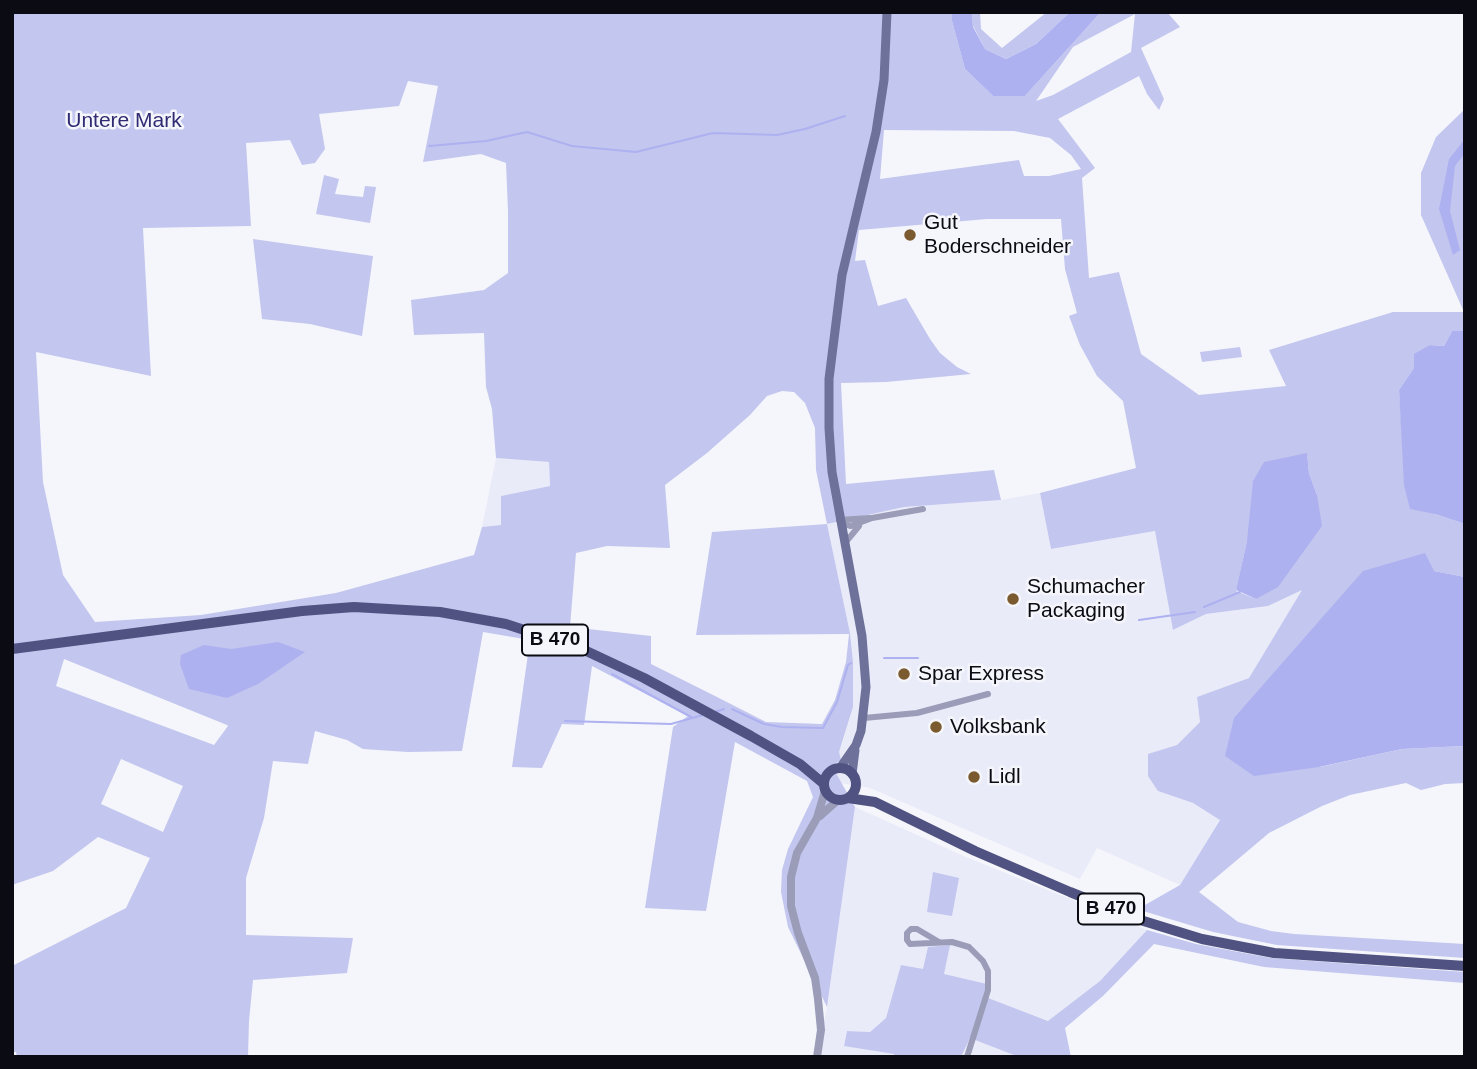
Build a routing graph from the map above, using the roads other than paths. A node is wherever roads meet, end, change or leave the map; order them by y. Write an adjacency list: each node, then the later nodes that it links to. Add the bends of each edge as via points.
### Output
1 (887, 12): 4 (main road, via 877,132 842,275 829,379 829,439)
2 (923, 509): 3 (street)
3 (872, 518): 4 (street); 5 (street)
4 (840, 521): 5 (street, via 850,526); 6 (main road)
5 (862, 523): 6 (street)
6 (845, 543): 9 (main road, via 864,650)
7 (12, 649): 11 (main road, B 470, via 302,611 414,609 506,624 582,649)
8 (988, 694): 9 (street, via 916,713)
9 (864, 718): 10 (main road)
10 (856, 745): 12 (main road); 13 (main road)
11 (800, 764): 12 (main road, B 470); 14 (main road, B 470)
12 (835, 770): 13 (main road); 14 (main road)
13 (854, 779): 15 (main road); 16 (main road, B 470)
14 (824, 787): 15 (main road, via 833,799); 17 (street)
15 (843, 799): 16 (main road, B 470); 17 (street)
16 (875, 802): 19 (main road, B 470, via 975,851 1169,930 1274,953)
17 (817, 818): 20 (street, via 797,853 791,877 791,906 815,978 821,1030)
18 (939, 942): 18 (street, via 917,929 907,933 910,944); 21 (street, via 969,947 988,971 988,990)
19 (1465, 966)
20 (817, 1057)
21 (967, 1057)

